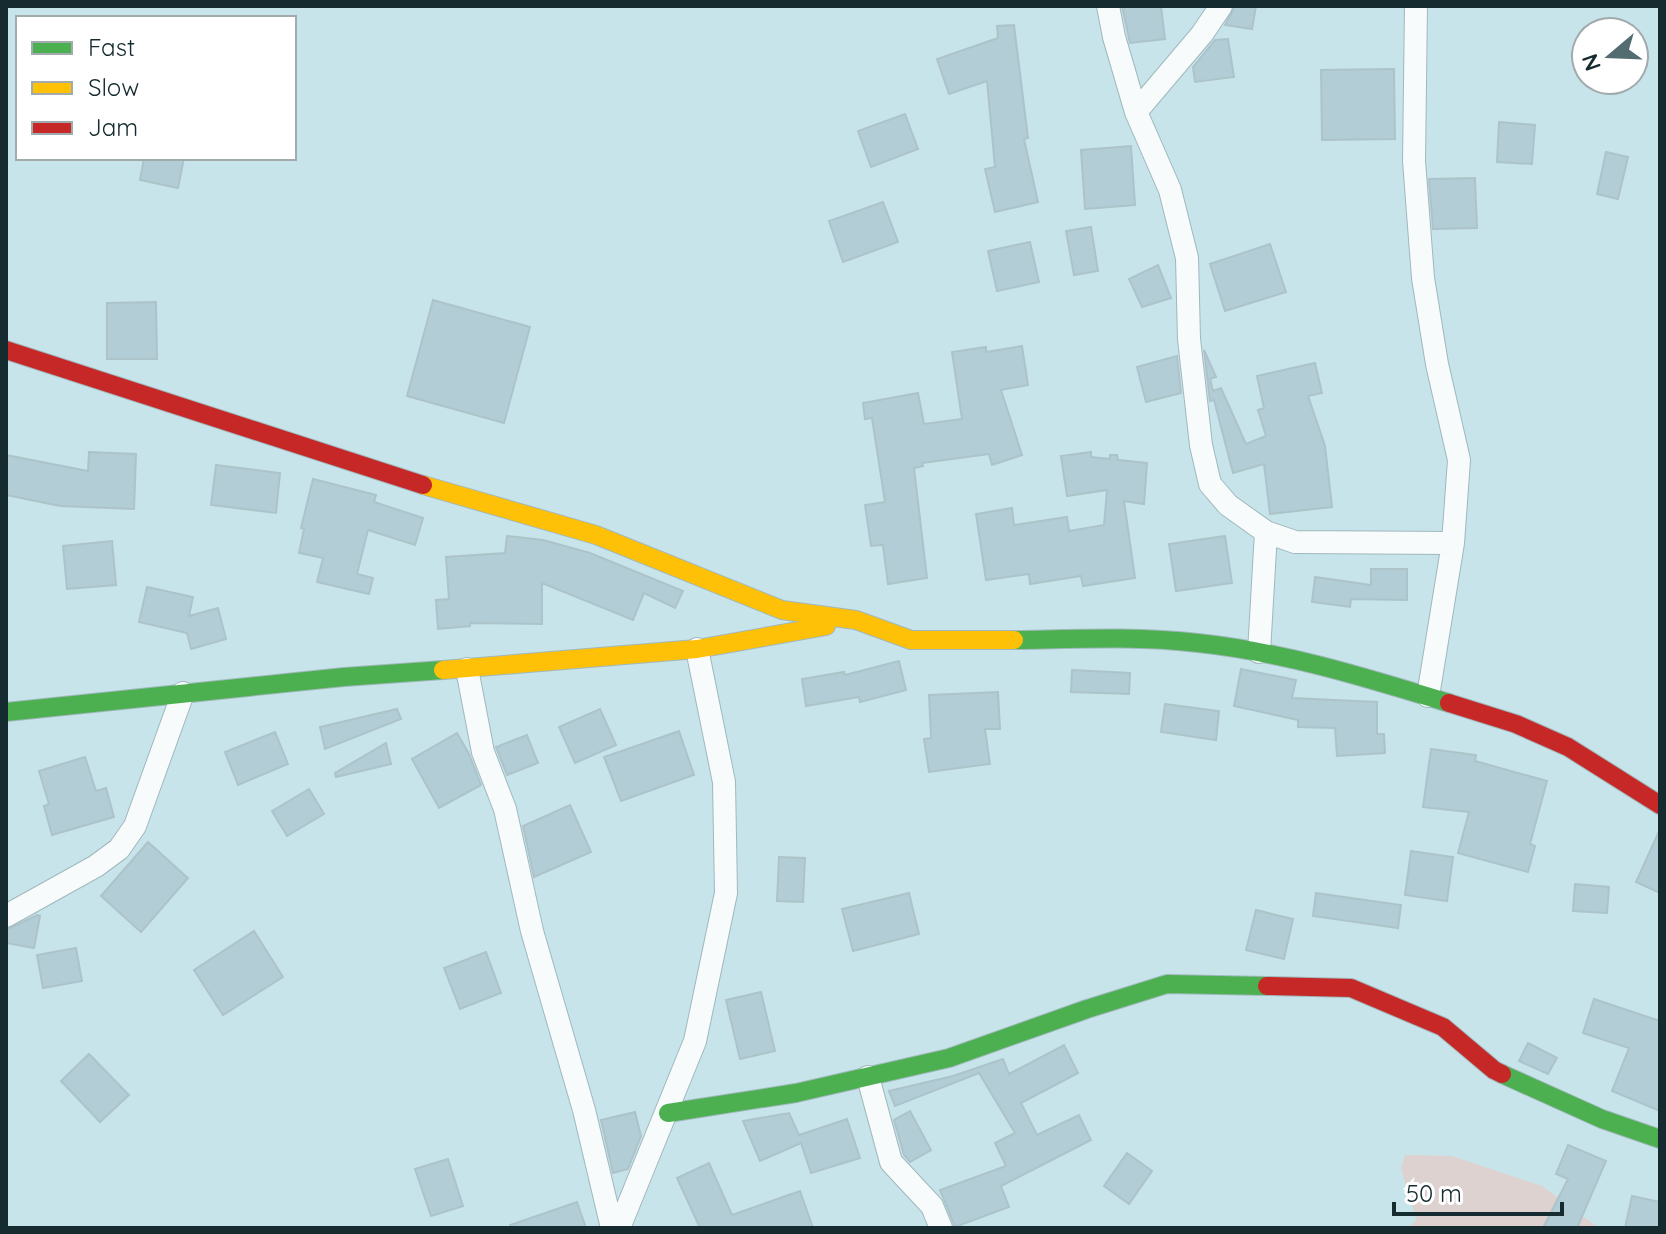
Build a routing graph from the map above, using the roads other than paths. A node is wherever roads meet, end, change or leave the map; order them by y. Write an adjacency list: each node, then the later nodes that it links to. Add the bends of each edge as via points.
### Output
1 (1108, 6): 4 (street)
2 (1221, 6): 4 (street)
3 (1416, 6): 7 (street, via 1416,190 1423,278 1459,460)
4 (1136, 112): 6 (street, via 1170,190 1187,258 1189,339 1210,484 1228,505)
5 (6, 350): 8 (street, via 596,535 782,610)
6 (1266, 532): 7 (street, via 1295,542); 10 (street)
7 (1453, 543): 13 (street)
8 (856, 620): 9 (street); 10 (street, via 911,640 1148,639)
9 (697, 649): 11 (street); 18 (street, via 724,782 726,893 695,1041)
10 (1259, 652): 13 (street)
11 (467, 669): 12 (street); 20 (street, via 483,752 505,809 532,931)
12 (183, 693): 14 (street); 16 (street, via 135,826 119,849)
13 (1428, 696): 15 (street, via 1568,747)
14 (6, 712)
15 (1660, 805)
16 (6, 916)
17 (868, 1077): 18 (street); 19 (street, via 949,1058 1167,984 1351,988 1443,1027 1494,1070); 22 (street, via 891,1162 932,1206)
18 (668, 1113): 21 (street)
19 (1660, 1139)
20 (612, 1228)
21 (619, 1228)
22 (941, 1228)

